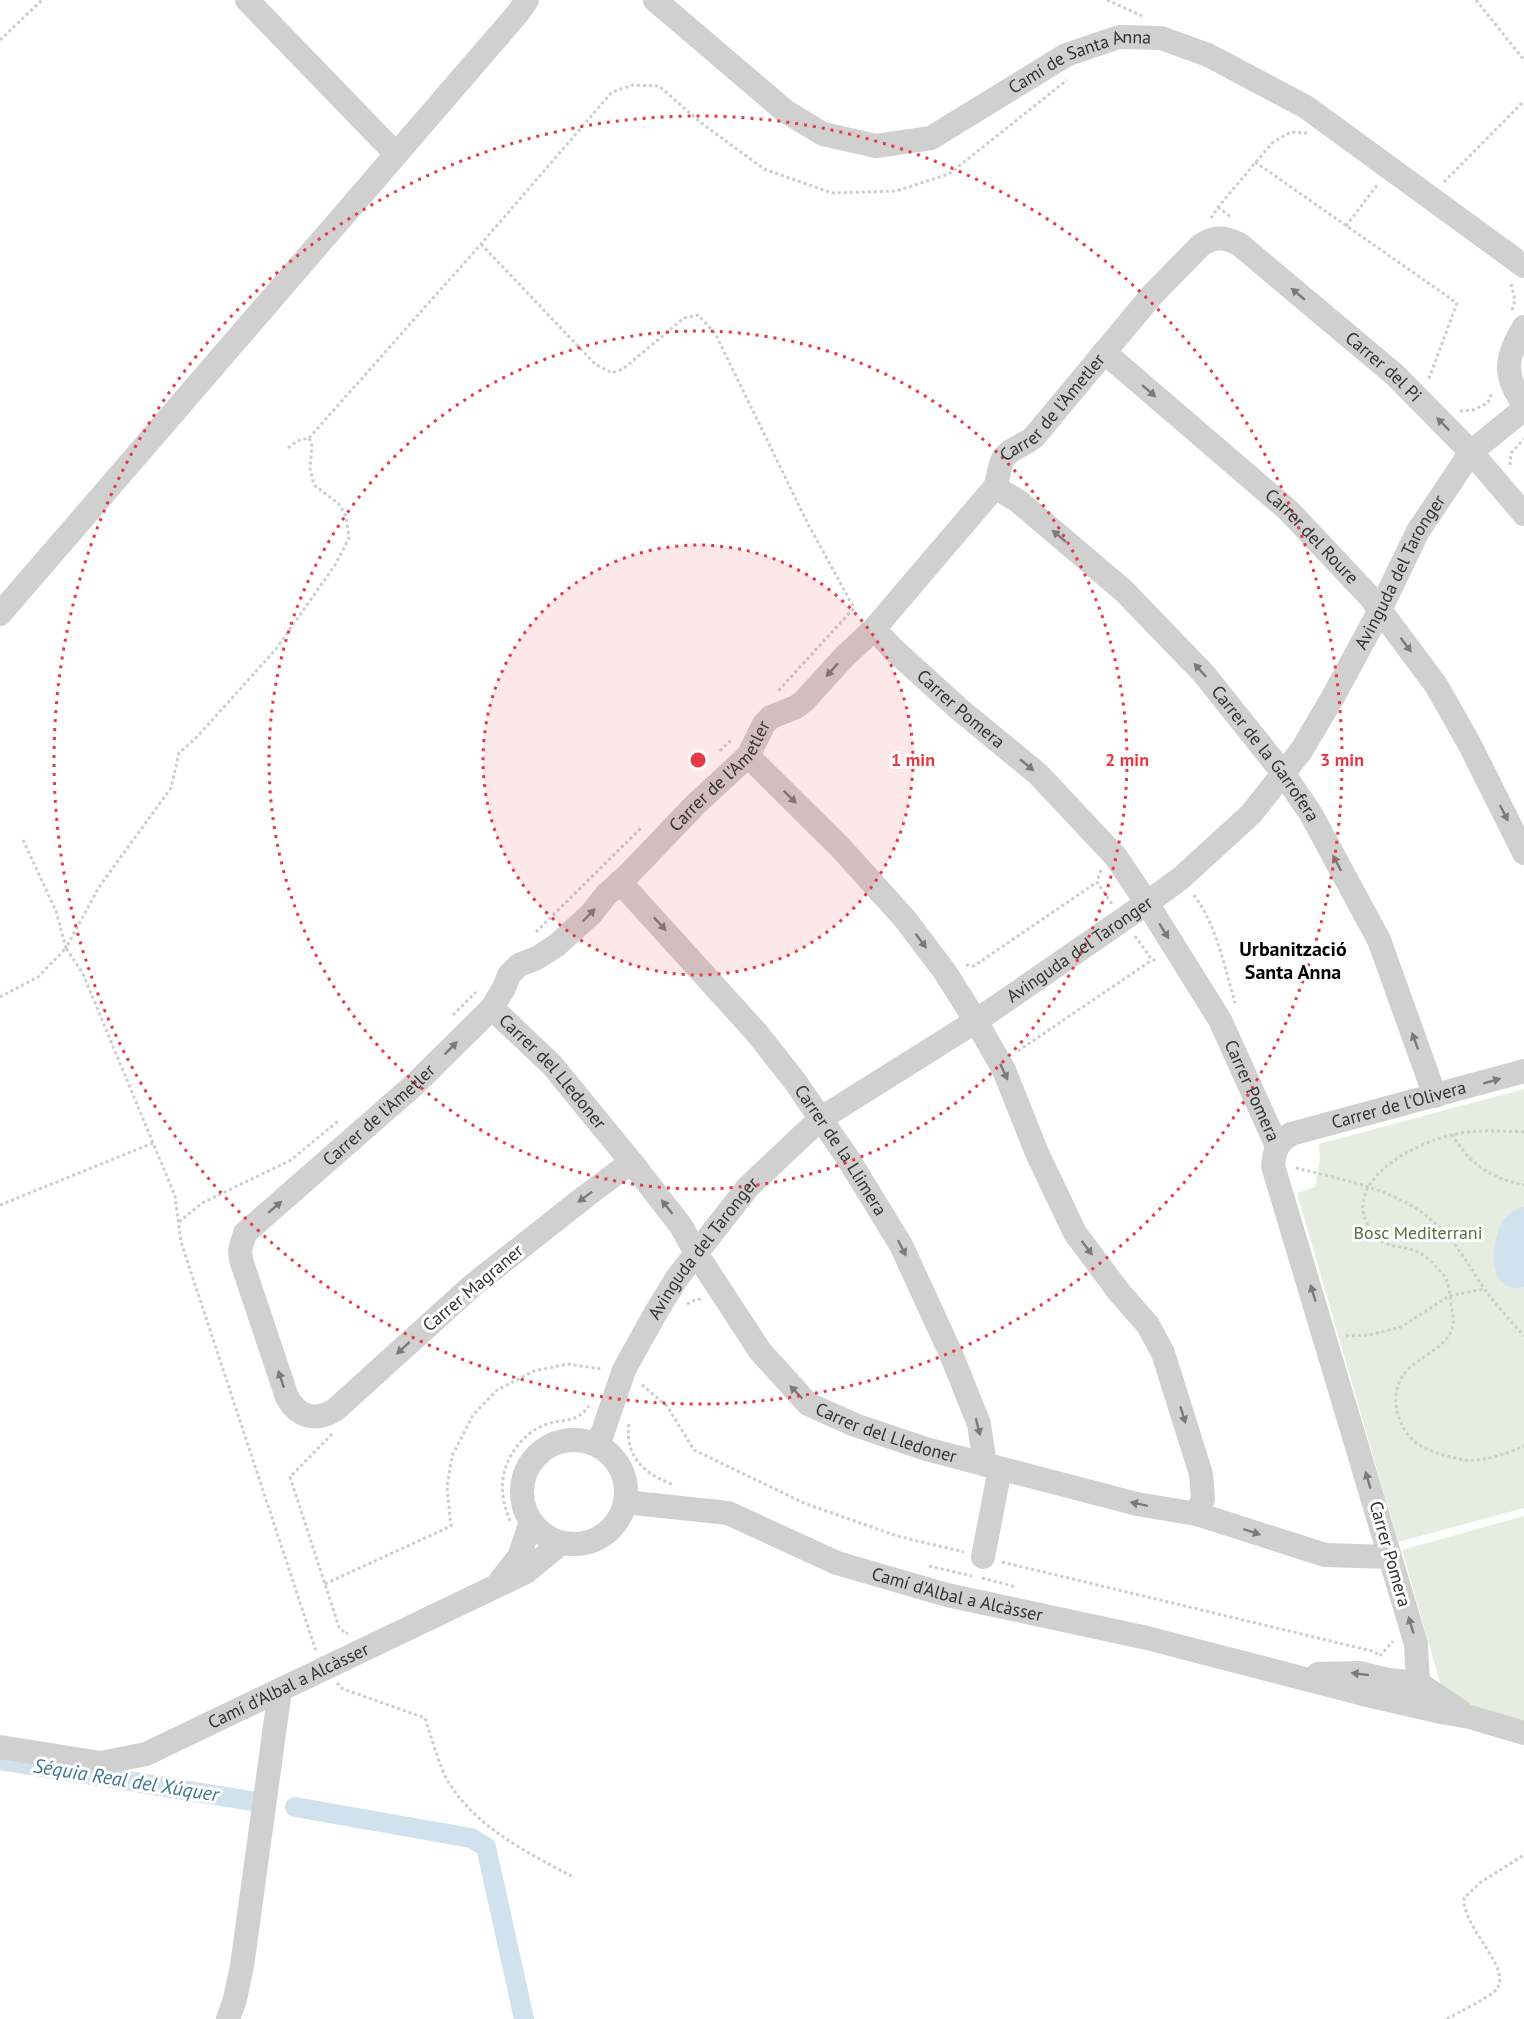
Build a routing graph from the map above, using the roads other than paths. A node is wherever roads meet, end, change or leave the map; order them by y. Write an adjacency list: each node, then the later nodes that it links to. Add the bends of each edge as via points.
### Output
1 (247, 0): 4 (street)
2 (527, 0): 4 (street)
3 (655, 0): 6 (street, Camí de Santa Anna, via 785,111 823,134 876,146 931,138 1066,55 1119,37 1161,38 1208,55 1306,107 1430,196)
4 (396, 154): 14 (street)
5 (1228, 238): 8 (street, Carrer de l'Ametler, via 1219,237 1201,245); 10 (street, Carrer del Pi, one-way to 5, via 1395,375)
6 (1516, 269)
7 (1519, 324): 9 (street, via 1509,358 1509,376)
8 (1104, 352): 11 (street, Carrer de l'Ametler, via 1034,437 1002,460); 13 (street, Carrer del Roure, one-way to 13, via 1288,510)
9 (1524, 406): 10 (street, Avinguda del Taronger)
10 (1471, 452): 12 (street, Carrer del Pi); 13 (street, Avinguda del Taronger, via 1418,531)
11 (995, 487): 15 (street, Carrer de l'Ametler); 17 (street, Carrer de la Garrofera, one-way to 11, via 1204,674 1125,591 1018,501)
12 (1524, 514)
13 (1380, 610): 17 (street, Avinguda del Taronger, via 1334,697); 18 (street, Carrer del Roure, one-way to 18, via 1436,685)
14 (0, 614)
15 (874, 629): 16 (street, Carrer de l'Ametler, one-way to 16, via 804,701 771,717); 20 (street, Carrer Pomera, one-way to 20, via 959,709 1038,774 1116,857)
16 (741, 747): 19 (street, Carrer de l'Ametler, via 696,804); 22 (street, one-way to 22, via 905,919)
17 (1283, 773): 20 (street, Avinguda del Taronger, via 1251,814 1181,878); 24 (street, Carrer de la Garrofera, one-way to 17, via 1379,940 1311,814)
18 (1524, 853)
19 (621, 882): 21 (street, Carrer de l'Ametler, one-way to 19, via 504,988 519,965 557,945); 25 (street, Carrer de la Llimera, one-way to 25, via 756,1032)
20 (1147, 903): 22 (street, Avinguda del Taronger); 26 (street, Carrer Pomera, one-way to 26, via 1220,1020)
21 (485, 999): 27 (street, Carrer del Lledoner, via 552,1065); 29 (street, Carrer de l'Ametler, one-way to 21, via 298,1413 287,1397 241,1260 245,1233 406,1092)
22 (976, 1021): 25 (street, Avinguda del Taronger); 33 (street, one-way to 33, via 1004,1070 1075,1233 1148,1325 1163,1353 1201,1473 1203,1500)
23 (1524, 1071): 24 (street, Carrer de l'Olivera, one-way to 23)
24 (1435, 1096): 26 (street, Carrer de l'Olivera, via 1291,1134 1283,1139)
25 (820, 1119): 28 (street, Avinguda del Taronger, via 748,1187); 31 (street, Carrer de la Llimera, one-way to 31, via 901,1245 951,1354)
26 (1282, 1156): 37 (street, Carrer Pomera, one-way to 26, via 1273,1166 1274,1156)
27 (633, 1164): 28 (street, Carrer del Lledoner, one-way to 27, via 681,1226); 29 (street, Carrer Magraner, one-way to 29, via 586,1196 473,1286)
28 (696, 1253): 30 (street, Avinguda del Taronger, via 655,1314 622,1375); 31 (street, Carrer del Lledoner, one-way to 28, via 855,1425 808,1404 760,1351)
29 (326, 1414)
30 (597, 1446): 32 (street, via 621,1469); 34 (street, via 581,1440 564,1441 534,1458 525,1472)
31 (993, 1467): 33 (street, Carrer del Lledoner, one-way to 31, via 1137,1504); 36 (street, Carrer de la Llimera)
32 (625, 1502): 35 (street, via 619,1518 602,1536 578,1545); 39 (street, Camí d'Albal a Alcàsser, via 728,1513 837,1563 925,1588)
33 (1197, 1514): 37 (street, Carrer del Lledoner, one-way to 37, via 1325,1555)
34 (521, 1525): 35 (street); 38 (street, Camí d'Albal a Alcàsser, via 519,1557)
35 (561, 1544): 38 (street, via 526,1572)
36 (983, 1557)
37 (1390, 1557): 40 (street, Carrer Pomera, one-way to 37, via 1416,1644)
38 (496, 1587): 41 (street, Camí d'Albal a Alcàsser)
39 (1295, 1675): 40 (street, Camí d'Albal a Alcàsser, one-way to 39, via 1359,1673); 42 (street, Camí d'Albal a Alcàsser)
40 (1418, 1683): 42 (street, via 1400,1692); 43 (street, Camí d'Albal a Alcàsser)
41 (280, 1690): 45 (street, Camí d'Albal a Alcàsser, via 146,1754 101,1763); 46 (street, via 242,1966)
42 (1363, 1694): 43 (street, Camí d'Albal a Alcàsser)
43 (1470, 1717): 44 (street, Camí d'Albal a Alcàsser)
44 (1524, 1733)
45 (0, 1747)
46 (228, 2019)

